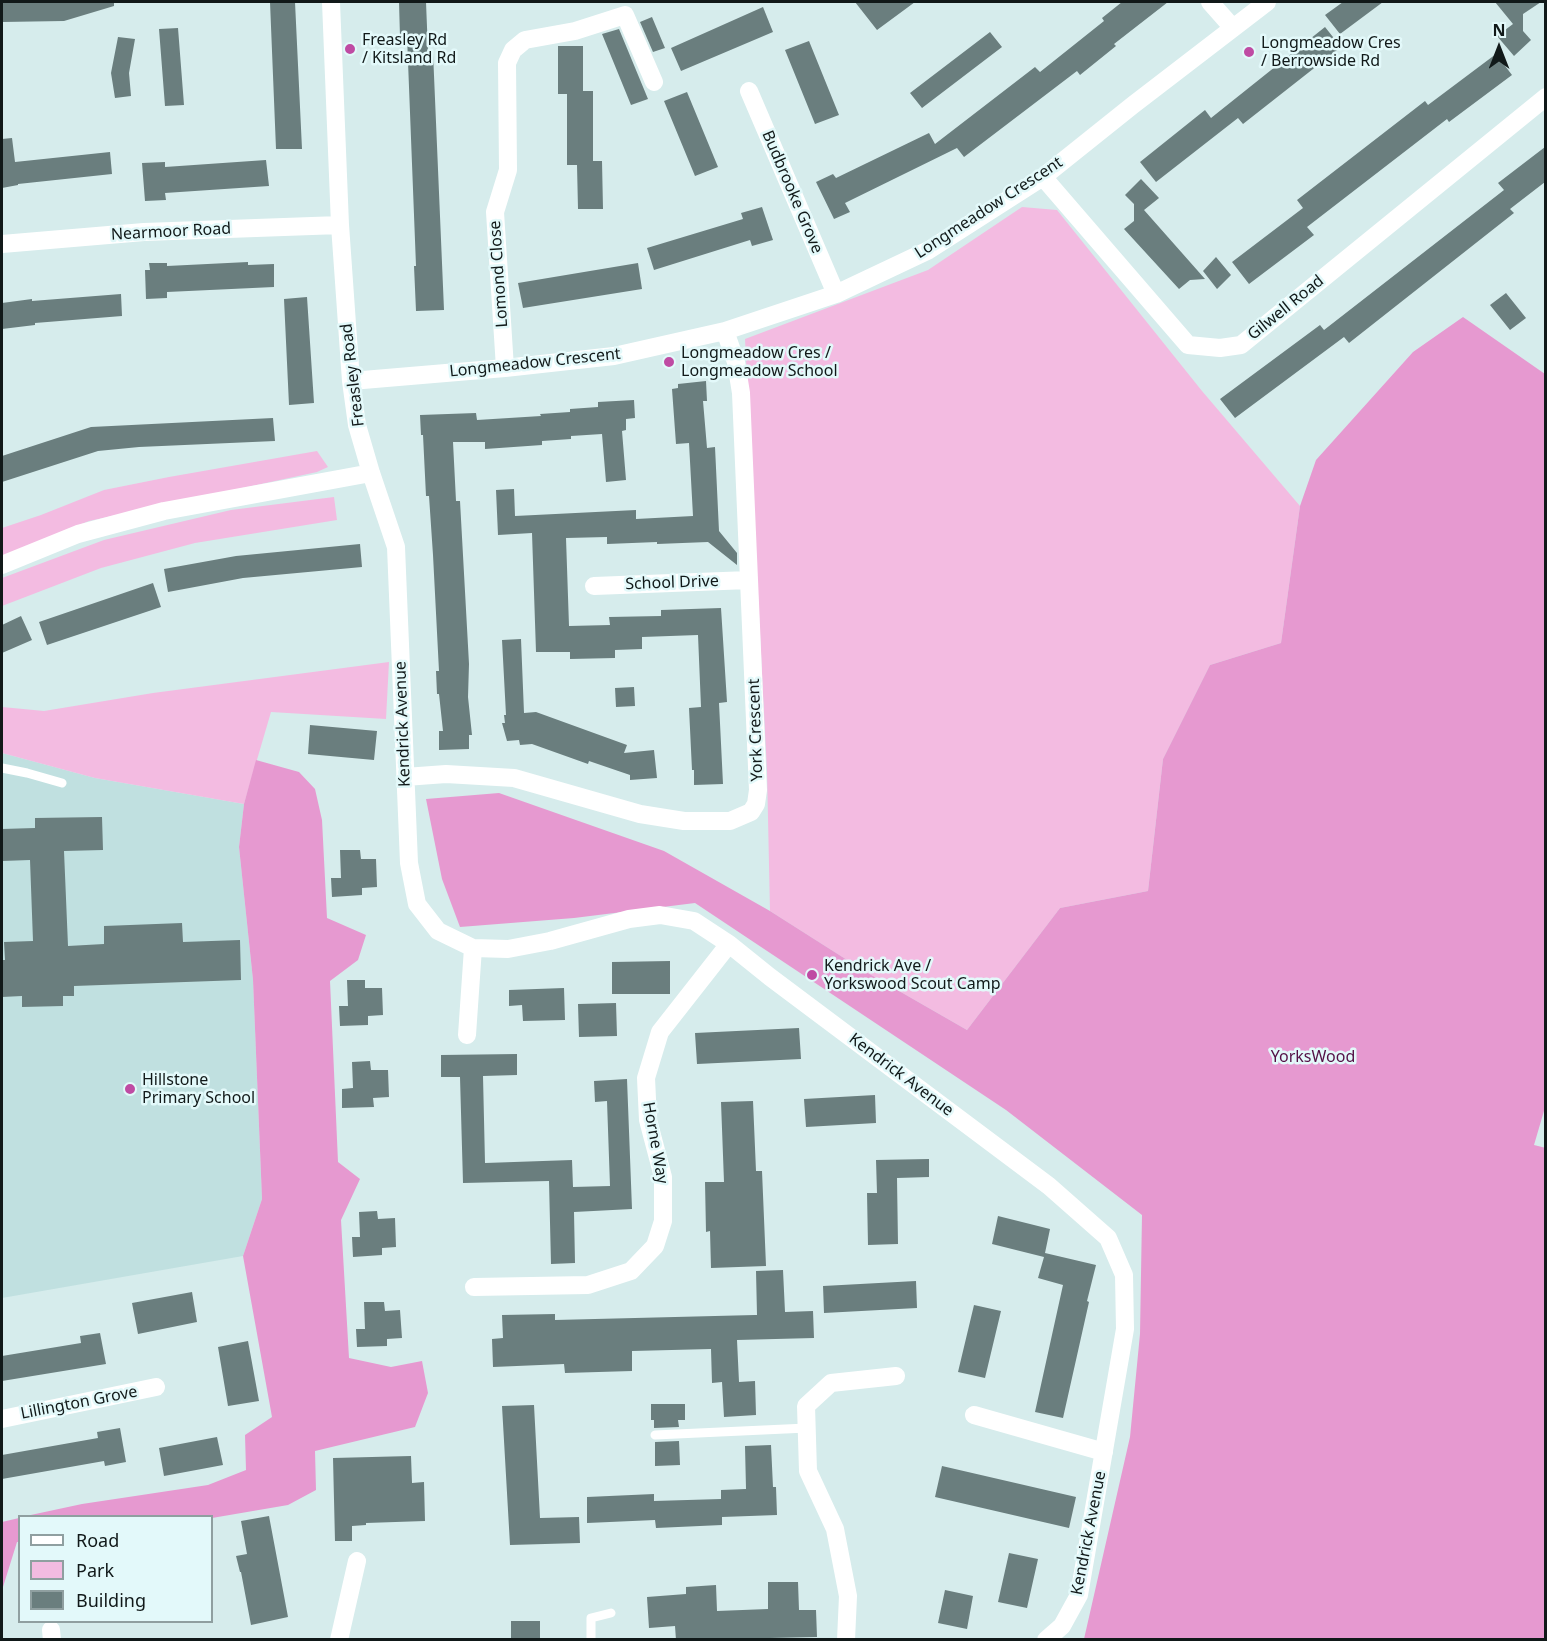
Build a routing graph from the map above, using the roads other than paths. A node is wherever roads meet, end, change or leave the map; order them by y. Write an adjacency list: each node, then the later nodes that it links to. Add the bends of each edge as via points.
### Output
1 (331, 2): 9 (street, Freasley Road)
2 (1210, 2): 4 (street)
3 (1267, 2): 4 (street, Longmeadow Crescent)
4 (1233, 28): 8 (street, Longmeadow Crescent)
5 (654, 82): 13 (street, Lomond Close, via 624,15 575,31 525,40 513,50 507,63 508,170 495,212)
6 (749, 91): 11 (street, Budbrooke Grove)
7 (1545, 98): 8 (street, Gilwell Road, via 1241,345 1188,345)
8 (1043, 177): 11 (street, Longmeadow Crescent, via 929,250)
9 (340, 225): 10 (street, Nearmoor Road, via 144,232); 14 (street, Freasley Road)
10 (2, 244)
11 (836, 294): 12 (street, Longmeadow Crescent)
12 (725, 332): 13 (street, Longmeadow Crescent, via 614,356); 17 (street, York Crescent, via 736,362 741,393)
13 (505, 368): 14 (street, Longmeadow Crescent)
14 (351, 381): 15 (street, Freasley Road, via 357,425)
15 (371, 473): 16 (street, via 164,511 78,534); 20 (street, Kendrick Avenue, via 396,547)
16 (2, 565)
17 (749, 580): 18 (street, School Drive); 20 (street, York Crescent, via 758,790 751,812 730,821 684,821 640,814 514,777)
18 (594, 586)
19 (2, 768): 21 (lane)
20 (405, 777): 23 (street, Kendrick Avenue, via 410,864 417,904 438,931)
21 (62, 783)
22 (729, 944): 23 (street, Kendrick Avenue, via 694,921 660,915 508,950); 25 (street, Horne Way, via 660,1032 646,1078 648,1120 663,1177 663,1221 655,1246 631,1271 588,1285); 32 (street, Kendrick Avenue, via 1049,1186 1108,1238 1124,1275 1125,1329)
23 (473, 948): 24 (street)
24 (467, 1035)
25 (474, 1287)
26 (896, 1376): 30 (street, via 831,1383 806,1406)
27 (156, 1387): 29 (street, Lillington Grove)
28 (974, 1415): 32 (street, Kendrick Avenue)
29 (2, 1419)
30 (807, 1428): 31 (lane); 37 (street, via 808,1471 835,1529 848,1596)
31 (655, 1435)
32 (1104, 1452): 38 (street, Kendrick Avenue, via 1079,1595 1062,1626)
33 (357, 1561): 35 (street)
34 (611, 1613): 36 (lane, via 591,1618)
35 (339, 1640)
36 (591, 1640)
37 (846, 1640)
38 (1046, 1640)

